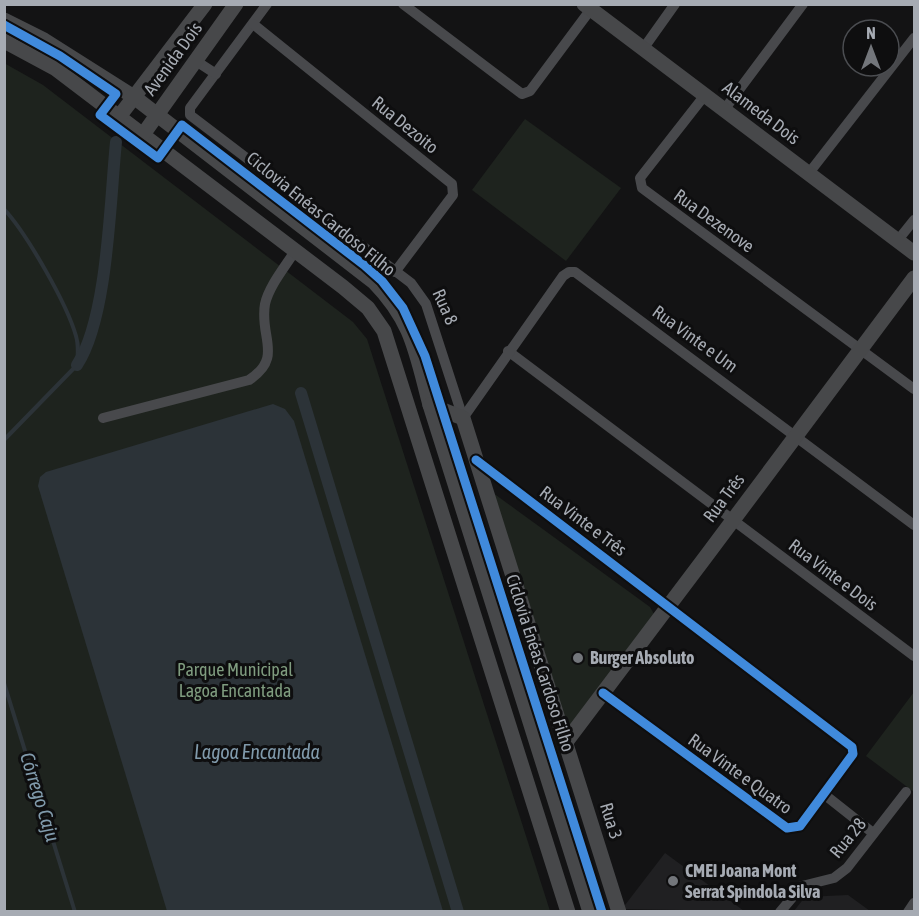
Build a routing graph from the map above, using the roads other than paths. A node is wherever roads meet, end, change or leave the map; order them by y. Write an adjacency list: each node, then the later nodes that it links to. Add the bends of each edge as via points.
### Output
1 (205, 4): 16 (main road, Avenida Dois)
2 (237, 4): 13 (main road, Avenida Dois)
3 (267, 4): 9 (street, Rua 8)
4 (403, 4): 7 (street, via 522,94 530,91)
5 (675, 4): 12 (street)
6 (803, 4): 17 (street)
7 (587, 7): 12 (main road, Alameda Dois)
8 (4, 20): 16 (main road, via 44,40)
9 (254, 24): 14 (street, Rua 8); 26 (street, Rua Dezoito, via 452,184 453,195)
10 (915, 38): 21 (street)
11 (4, 41): 19 (main road, via 56,69)
12 (643, 49): 15 (main road, Alameda Dois)
13 (196, 61): 14 (street); 18 (main road, Avenida Dois)
14 (216, 74): 26 (street, Rua 8, via 189,111 193,119)
15 (705, 95): 17 (main road, Alameda Dois); 28 (street, Rua Dezenove, via 640,178 640,186)
16 (134, 97): 18 (main road); 19 (main road, Avenida Dois)
17 (724, 110): 21 (main road, Alameda Dois)
18 (157, 114): 20 (main road, Avenida Dois); 31 (main road, via 391,299 411,337)
19 (118, 118): 20 (main road)
20 (142, 136): 24 (main road)
21 (809, 173): 23 (main road, Alameda Dois)
22 (915, 220): 23 (street)
23 (898, 240): 25 (main road, Alameda Dois)
24 (295, 250): 32 (street, via 265,304 270,354 264,370 249,380); 46 (main road, via 368,309 384,331)
25 (915, 252)
26 (395, 272): 33 (street, Rua 8, via 411,283 426,304)
27 (915, 278): 28 (main road, Rua Três)
28 (861, 349): 30 (street); 34 (main road, Rua Três)
29 (508, 351): 33 (street); 34 (street, Rua Vinte e Um, via 562,276 571,271); 36 (street)
30 (915, 389)
31 (430, 405): 33 (main road); 47 (main road)
32 (104, 418)
33 (463, 418): 35 (main road, Rua 8)
34 (798, 435): 36 (main road, Rua Três); 37 (street)
35 (476, 460): 38 (street, Rua Vinte e Três); 41 (main road, Rua 8)
36 (732, 519): 38 (main road, Rua Três); 39 (street, Rua Vinte e Dois)
37 (915, 525)
38 (670, 607): 40 (main road, Rua Três); 43 (street, Rua Vinte e Quatro, via 852,747 851,759)
39 (915, 656)
40 (603, 693): 41 (main road, Rua Três); 43 (street, Rua Vinte e Quatro, via 787,828 800,826)
41 (566, 742): 48 (main road, Rua 3)
42 (906, 792): 44 (street, Rua 28)
43 (825, 795): 44 (street)
44 (873, 833): 49 (street, Rua 28, via 848,868 834,878 802,886)
45 (915, 903): 50 (street)
46 (568, 912)
47 (590, 912)
48 (619, 912)
49 (780, 912)
50 (908, 912)

